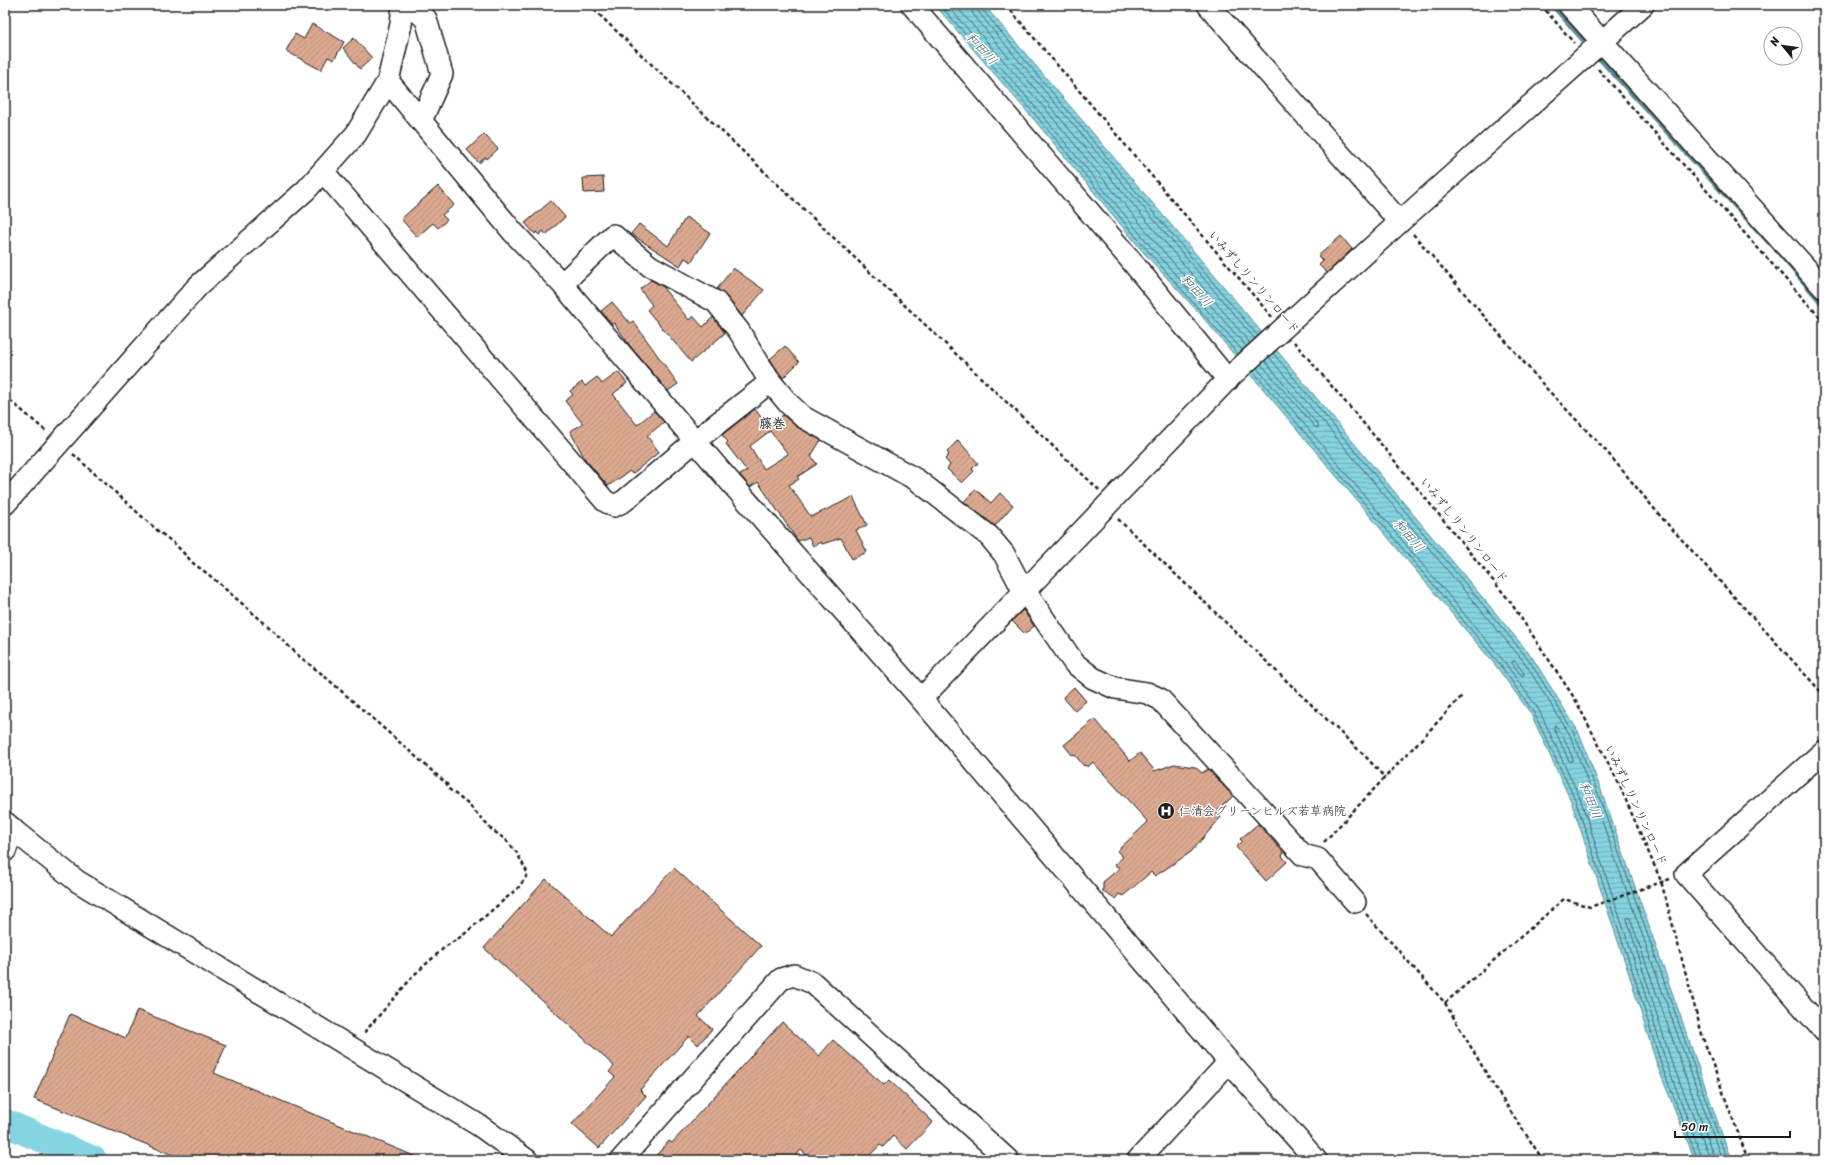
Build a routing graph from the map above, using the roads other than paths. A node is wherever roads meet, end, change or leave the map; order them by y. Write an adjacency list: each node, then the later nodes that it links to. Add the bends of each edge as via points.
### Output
1 (403, 5): 8 (street)
2 (410, 5): 9 (street, via 426,19 442,74)
3 (912, 5): 14 (street)
4 (1208, 5): 11 (street)
5 (1569, 5): 7 (street)
6 (1643, 5): 7 (street)
7 (1602, 42): 11 (street); 13 (street)
8 (388, 81): 9 (street); 17 (street, via 356,134 311,185 198,286)
9 (421, 121): 12 (street, via 513,232)
10 (327, 176): 16 (street, via 605,501 614,506 624,501)
11 (1401, 221): 14 (street)
12 (562, 284): 15 (street, via 613,235 650,266 716,302 739,331); 16 (street)
13 (1824, 288)
14 (1229, 378): 18 (street)
15 (770, 382): 16 (street); 18 (street, via 803,417 917,480 989,536 1004,554)
16 (695, 441): 19 (street)
17 (5, 504)
18 (1024, 591): 19 (street); 23 (street, via 1074,664 1093,678 1115,688 1147,693 1160,699 1303,855 1318,860)
19 (921, 699): 25 (street)
20 (1824, 751): 24 (street, via 1686,874)
21 (9, 826): 22 (main road); 26 (street, via 77,881 480,1126)
22 (5, 850)
23 (1355, 902)
24 (1824, 1030)
25 (1229, 1062): 29 (street); 30 (street)
26 (527, 1160)
27 (621, 1160): 28 (street, via 781,979 794,974 813,983)
28 (1008, 1160)
29 (1138, 1160)
30 (1316, 1160)

